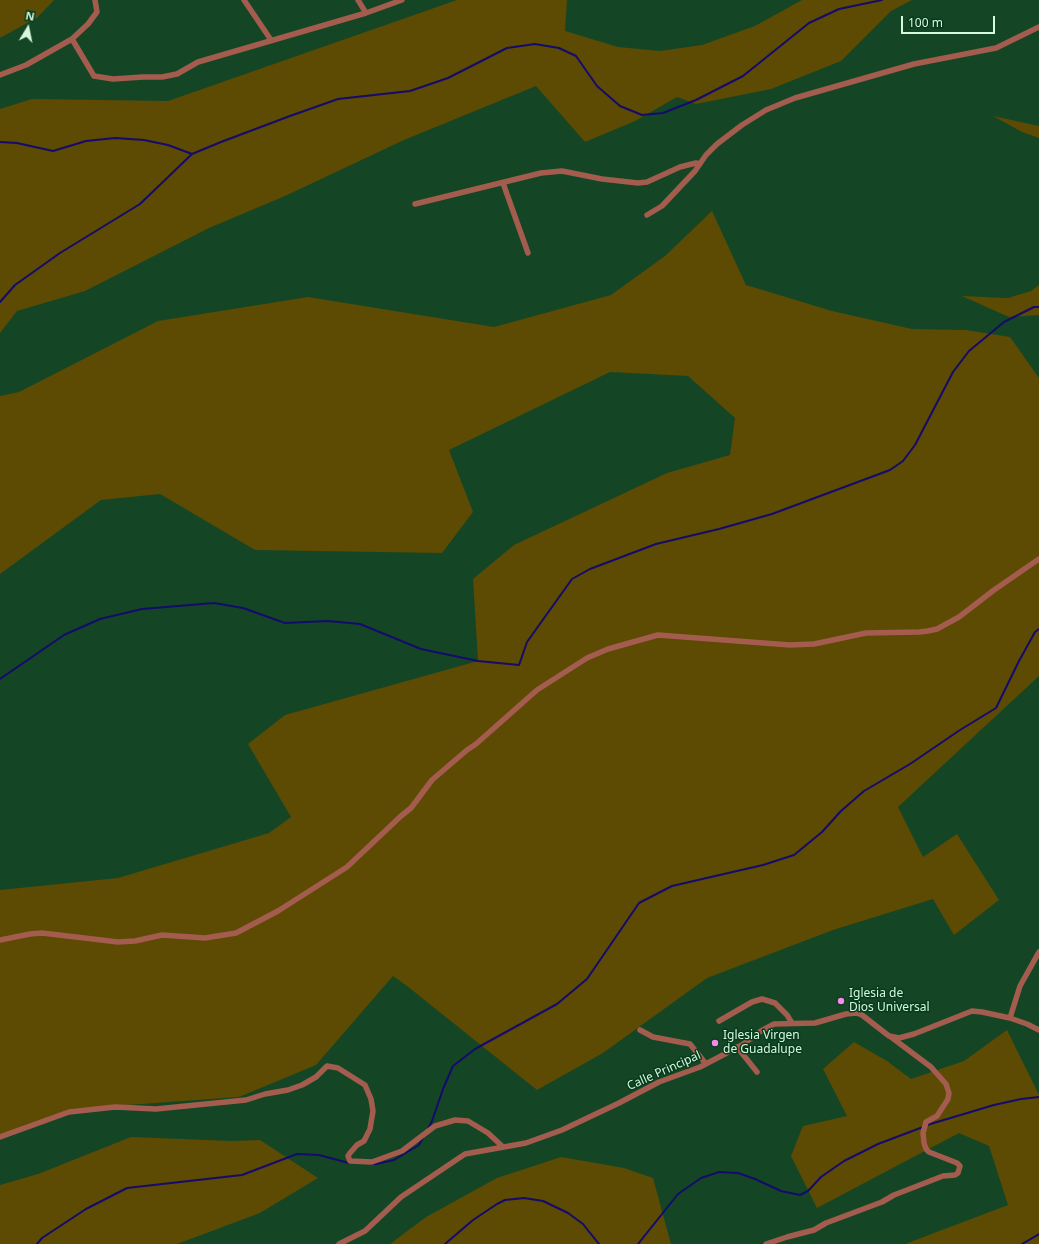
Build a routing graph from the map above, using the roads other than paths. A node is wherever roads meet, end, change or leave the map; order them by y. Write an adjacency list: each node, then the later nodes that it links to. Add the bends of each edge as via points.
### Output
1 (95, 0): 7 (street, via 97,12)
2 (244, 0): 8 (street)
3 (358, 0): 5 (street)
4 (402, 0): 5 (street)
5 (366, 13): 8 (street)
6 (1039, 27): 10 (street, via 996,48 914,64 795,98 766,110 742,125 717,144)
7 (72, 40): 8 (street, via 94,76 113,79 162,78 177,74 198,62); 9 (street, via 26,65)
8 (271, 40)
9 (0, 75)
10 (700, 164): 11 (street, via 680,167 647,182 638,183 562,171 541,173); 13 (street, via 662,206)
11 (503, 183): 12 (street); 14 (street)
12 (415, 204)
13 (648, 215)
14 (528, 253)
15 (1039, 559): 16 (street, via 959,618 928,631 866,633 814,644 790,645 658,635 608,649 587,658 536,690 432,780 411,808 346,867 278,911 236,933 205,938 171,934 118,942 42,933)
16 (0, 940)
17 (1039, 952): 18 (street, via 1020,986)
18 (1010, 1018): 22 (street); 23 (street, via 972,1011 905,1037)
19 (720, 1021): 20 (street, via 752,1002 762,1000 775,1003)
20 (792, 1023): 23 (street, Calle Principal, via 815,1023 856,1013); 24 (street, Calle Principal, via 771,1025)
21 (640, 1030): 25 (street, via 653,1037 690,1044)
22 (1039, 1030)
23 (889, 1036): 30 (street, Calle Principal, via 931,1068 946,1084 948,1099 937,1116 926,1122 924,1142 929,1152 957,1163 960,1166 958,1173 943,1176 894,1195 814,1230)
24 (738, 1047): 25 (street, Calle Principal); 26 (street)
25 (706, 1064): 28 (street, Calle Principal, via 659,1082 562,1130 526,1143)
26 (757, 1072)
27 (0, 1137): 28 (street, via 69,1112 246,1100 302,1085 316,1077 327,1066 338,1068 365,1085 371,1099 373,1111 370,1129 364,1140 348,1156 350,1161 372,1162 402,1151 434,1126 455,1120 468,1120)
28 (503, 1147): 29 (street, Calle Principal, via 465,1154 453,1161 401,1197 365,1231)
29 (340, 1244)
30 (766, 1244)

